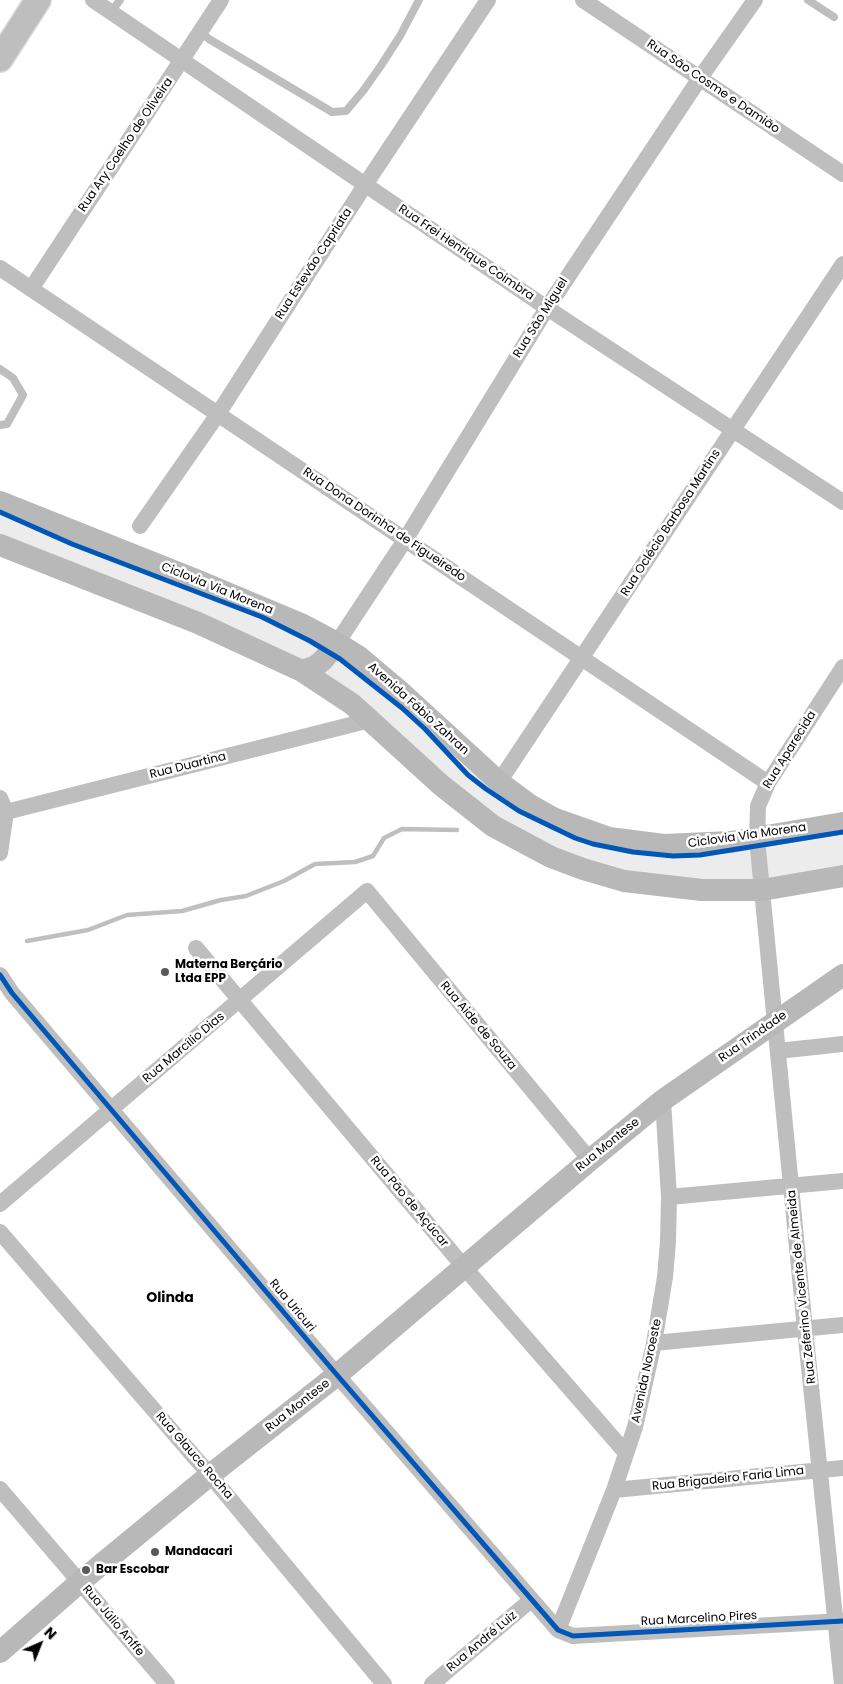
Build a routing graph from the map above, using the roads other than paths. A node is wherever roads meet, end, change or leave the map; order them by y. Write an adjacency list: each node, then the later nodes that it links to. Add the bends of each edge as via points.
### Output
1 (38, 0): 12 (main road)
2 (93, 0): 9 (street, Rua Frei Henrique Coimbra)
3 (221, 0): 11 (street, Rua Ary Coelho de Oliveira)
4 (419, 0): 11 (lane, via 400,36 346,111 332,112)
5 (488, 0): 16 (street, Rua Estevão Capriata)
6 (583, 0): 14 (street, Rua São Cosme e Damião)
7 (755, 0): 14 (street, Rua São Miguel)
8 (808, 0): 10 (lane)
9 (116, 6): 13 (street, Rua Frei Henrique Coimbra)
10 (834, 17)
11 (201, 32): 13 (street, Rua Ary Coelho de Oliveira)
12 (0, 59)
13 (182, 60): 16 (street, Rua Frei Henrique Coimbra); 19 (street, Rua Ary Coelho de Oliveira)
14 (700, 78): 15 (street, Rua São Cosme e Damião); 20 (street, Rua São Miguel)
15 (843, 174)
16 (365, 184): 20 (street, Rua Frei Henrique Coimbra); 22 (street, Rua Estevão Capriata)
17 (843, 264): 24 (street, Rua Oclécio Barbosa Martins)
18 (0, 268): 19 (street, Rua Dona Dorinha de Figueiredo)
19 (31, 289): 22 (street, Rua Dona Dorinha de Figueiredo)
20 (547, 308): 24 (street, Rua Frei Henrique Coimbra); 28 (street, Rua São Miguel)
21 (0, 369): 23 (lane, via 13,378 22,396 7,424)
22 (218, 414): 27 (street, Rua Estevão Capriata); 28 (street, Rua Dona Dorinha de Figueiredo)
23 (0, 425)
24 (733, 429): 26 (street, Rua Frei Henrique Coimbra); 31 (street, Rua Oclécio Barbosa Martins)
25 (0, 502): 30 (main road, Avenida Fábio Zahran, via 303,625)
26 (843, 502)
27 (140, 526)
28 (405, 540): 30 (street, Rua São Miguel); 31 (street, Rua Dona Dorinha de Figueiredo)
29 (0, 545): 33 (main road, via 198,623)
30 (337, 643): 33 (main road, via 316,666); 35 (main road, Avenida Fábio Zahran, via 358,656 403,694)
31 (582, 658): 35 (street, Rua Oclécio Barbosa Martins); 36 (street, Rua Dona Dorinha de Figueiredo)
32 (843, 667): 36 (street, Rua Aparecida)
33 (302, 671): 34 (main road)
34 (370, 720): 37 (street, Rua Duartina); 42 (main road, via 441,785 493,826 551,857 624,881 702,890)
35 (500, 782): 39 (main road, Avenida Fábio Zahran, via 555,819 609,838 664,845)
36 (768, 783): 39 (street, Rua Aparecida, via 758,806)
37 (3, 805): 40 (street)
38 (843, 823): 39 (main road, Avenida Fábio Zahran)
39 (757, 839): 42 (street, Rua Aparecida)
40 (0, 853)
41 (843, 876): 42 (main road)
42 (762, 890): 48 (street, Rua Zeferino Vicente de Almeida)
43 (367, 891): 47 (street, Rua Marcílio Dias); 53 (street, Rua Aide de Souza)
44 (196, 948): 47 (street, Rua Pão de Açúcar)
45 (0, 975): 52 (street, Rua Uricuri, via 12,994)
46 (843, 975): 48 (main road, Rua Trindade)
47 (239, 1000): 52 (street, Rua Marcílio Dias); 59 (street, Rua Pão de Açúcar)
48 (775, 1022): 50 (street, Rua Zeferino Vicente de Almeida); 51 (main road, Rua Trindade)
49 (843, 1044): 50 (street)
50 (778, 1051): 55 (street, Rua Zeferino Vicente de Almeida)
51 (663, 1100): 53 (main road, Rua Montese); 56 (street, Avenida Noroeste)
52 (111, 1109): 57 (street, Rua Marcílio Dias); 63 (street, Rua Uricuri)
53 (590, 1160): 59 (main road, Rua Montese)
54 (843, 1181): 55 (street)
55 (791, 1186): 56 (street); 61 (street, Rua Zeferino Vicente de Almeida)
56 (669, 1197): 62 (street, Avenida Noroeste, via 665,1277)
57 (0, 1204)
58 (0, 1232): 67 (street, Rua Glauce Rocha)
59 (464, 1267): 63 (main road, Rua Montese); 64 (street, Rua Pão de Açúcar)
60 (843, 1325): 61 (street)
61 (805, 1329): 62 (street); 66 (street, Rua Zeferino Vicente de Almeida)
62 (654, 1343): 64 (street, Avenida Noroeste)
63 (337, 1375): 67 (main road, Rua Montese); 71 (street, Rua Uricuri)
64 (626, 1453): 69 (street, Avenida Noroeste)
65 (843, 1468): 66 (street, Rua Brigadeiro Faria Lima)
66 (821, 1470): 69 (street, Rua Brigadeiro Faria Lima); 72 (street, Rua Zeferino Vicente de Almeida)
67 (210, 1475): 70 (main road, Rua Montese); 76 (street, Rua Glauce Rocha)
68 (0, 1489): 70 (street, Rua Júlio Anffe)
69 (614, 1490): 73 (street, Avenida Noroeste)
70 (80, 1582): 74 (main road, Rua Montese); 75 (street, Rua Júlio Anffe)
71 (531, 1600): 73 (street, Rua Uricuri); 77 (street, Rua André Luiz)
72 (840, 1622): 73 (street, Rua Marcelino Pires, via 573,1636); 78 (street, Rua Zeferino Vicente de Almeida)
73 (558, 1630)
74 (0, 1652)
75 (167, 1684)
76 (384, 1684)
77 (432, 1684)
78 (842, 1684)

